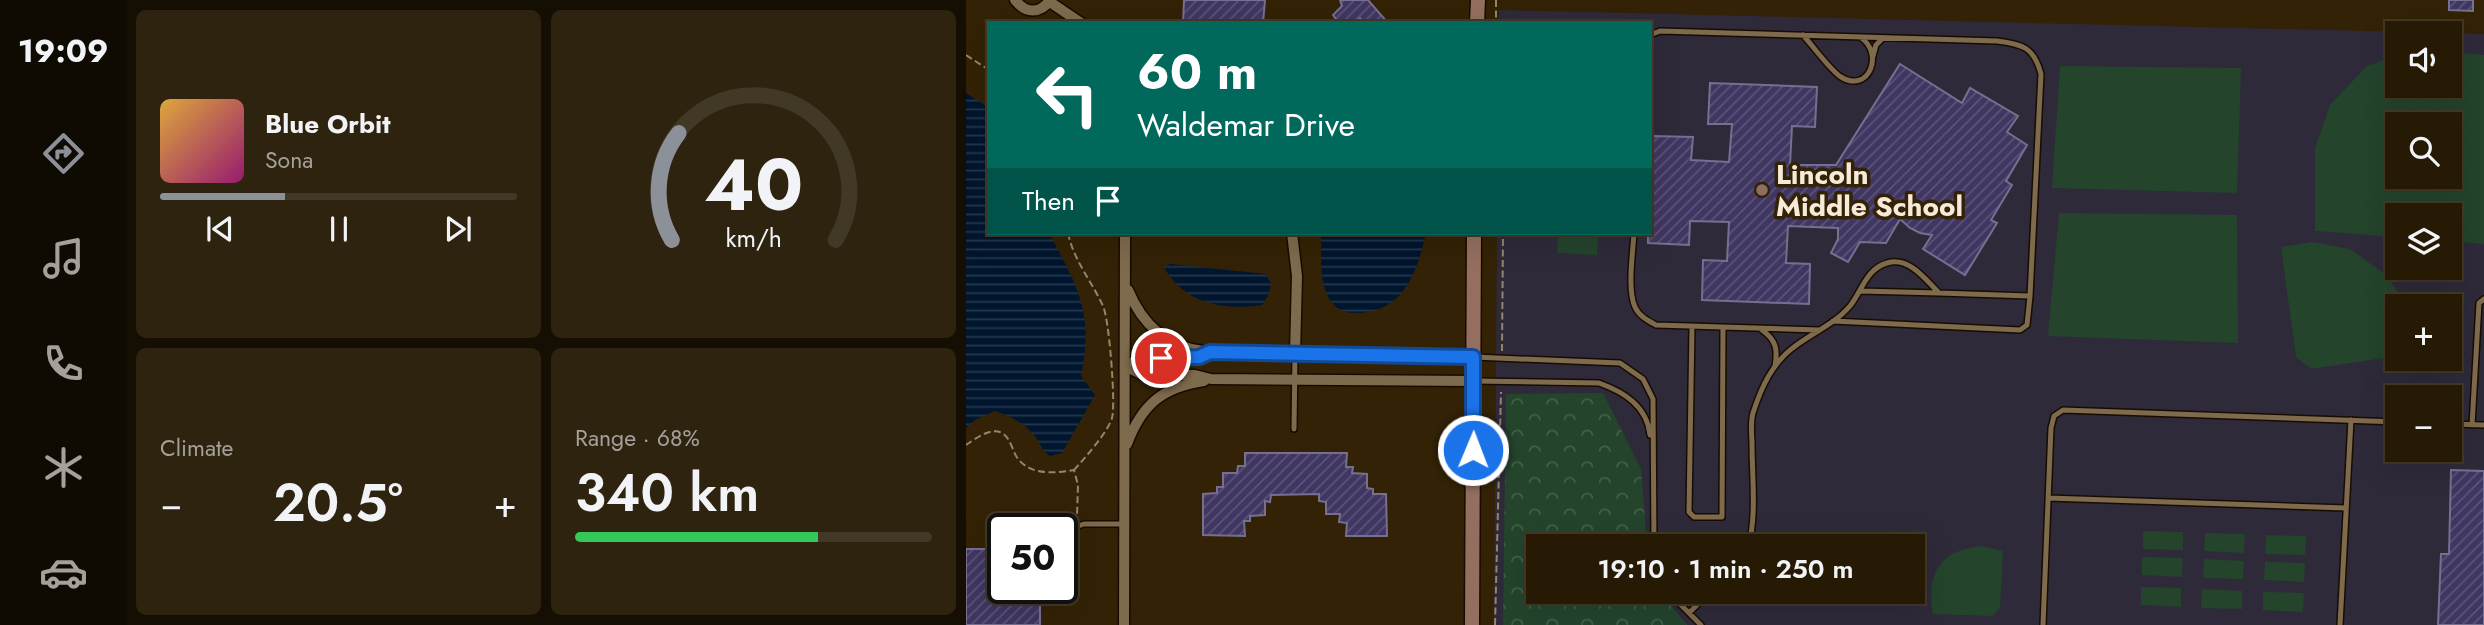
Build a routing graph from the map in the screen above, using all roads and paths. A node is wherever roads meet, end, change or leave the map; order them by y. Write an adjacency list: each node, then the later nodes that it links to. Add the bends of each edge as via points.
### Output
1 (1015, 0): 4 (street, via 1032,12)
2 (1478, 0): 6 (main road)
3 (1496, 0): 7 (path)
4 (1050, 1): 5 (street)
5 (1078, 21)
6 (1477, 21)
7 (1496, 21)
8 (1652, 34): 9 (lane)
9 (1803, 35): 10 (lane); 13 (lane, via 1840,77 1855,81 1866,77)
10 (1859, 37): 11 (lane); 13 (lane, via 1867,42)
11 (1884, 37): 13 (lane); 24 (lane, via 2018,44 2038,62)
12 (966, 55): 14 (path)
13 (1872, 56)
14 (987, 69)
15 (1069, 235): 50 (path, via 1105,309 1113,374 1112,419)
16 (1125, 235): 21 (street)
17 (1293, 235): 32 (street)
18 (1474, 235): 33 (main road)
19 (1503, 235): 34 (path)
20 (1634, 235): 27 (lane, via 1635,306 1643,318 1656,325)
21 (1125, 284): 31 (street, via 1139,312 1158,333 1181,347); 35 (street)
22 (1860, 291): 23 (lane); 23 (lane, via 1869,274 1887,262 1903,263 1918,271); 26 (lane)
23 (1939, 293): 24 (lane)
24 (2030, 296): 26 (lane, via 2027,325 2020,330)
25 (2484, 299): 44 (lane, via 2479,303)
26 (1833, 321): 30 (lane)
27 (1692, 326): 28 (lane); 28 (lane, via 1689,512 1694,517 1722,517)
28 (1723, 327): 29 (lane)
29 (1760, 328): 30 (lane); 36 (lane, via 1771,336 1778,351)
30 (1820, 330): 36 (lane)
31 (1210, 352): 32 (street); 35 (street, via 1199,357 1142,358)
32 (1295, 354): 33 (street); 38 (lane)
33 (1473, 357): 34 (lane); 39 (main road)
34 (1502, 358): 49 (lane, via 1620,363 1643,379 1653,399)
35 (1125, 366): 37 (street, via 1143,375); 48 (street)
36 (1775, 366): 57 (lane, via 1761,387 1752,418)
37 (1211, 379): 38 (street); 48 (street, via 1174,387 1155,399)
38 (1294, 380): 39 (street); 46 (lane)
39 (1473, 381): 40 (lane); 62 (main road)
40 (1501, 381): 49 (lane, via 1599,383 1618,390 1639,407 1649,426); 63 (path)
41 (2351, 421): 42 (lane); 51 (lane, via 2063,410 2054,416 2051,428); 52 (lane)
42 (2385, 422)
43 (2462, 425): 44 (lane)
44 (2472, 425): 45 (lane)
45 (2484, 425)
46 (1294, 429)
47 (966, 445): 50 (path, via 985,433 999,432 1007,437 1018,459 1034,471)
48 (1125, 449): 54 (street)
49 (1654, 459): 56 (lane)
50 (1074, 470): 53 (path)
51 (2048, 498): 52 (lane); 65 (lane)
52 (2346, 508): 66 (lane)
53 (1077, 513)
54 (1124, 524): 55 (lane); 61 (street)
55 (1078, 526)
56 (1654, 534)
57 (1750, 534)
58 (1680, 604): 60 (lane)
59 (1698, 604): 60 (lane)
60 (1689, 613): 64 (lane)
61 (1124, 625)
62 (1472, 625)
63 (1495, 625)
64 (1701, 625)
65 (2043, 625)
66 (2340, 625)

